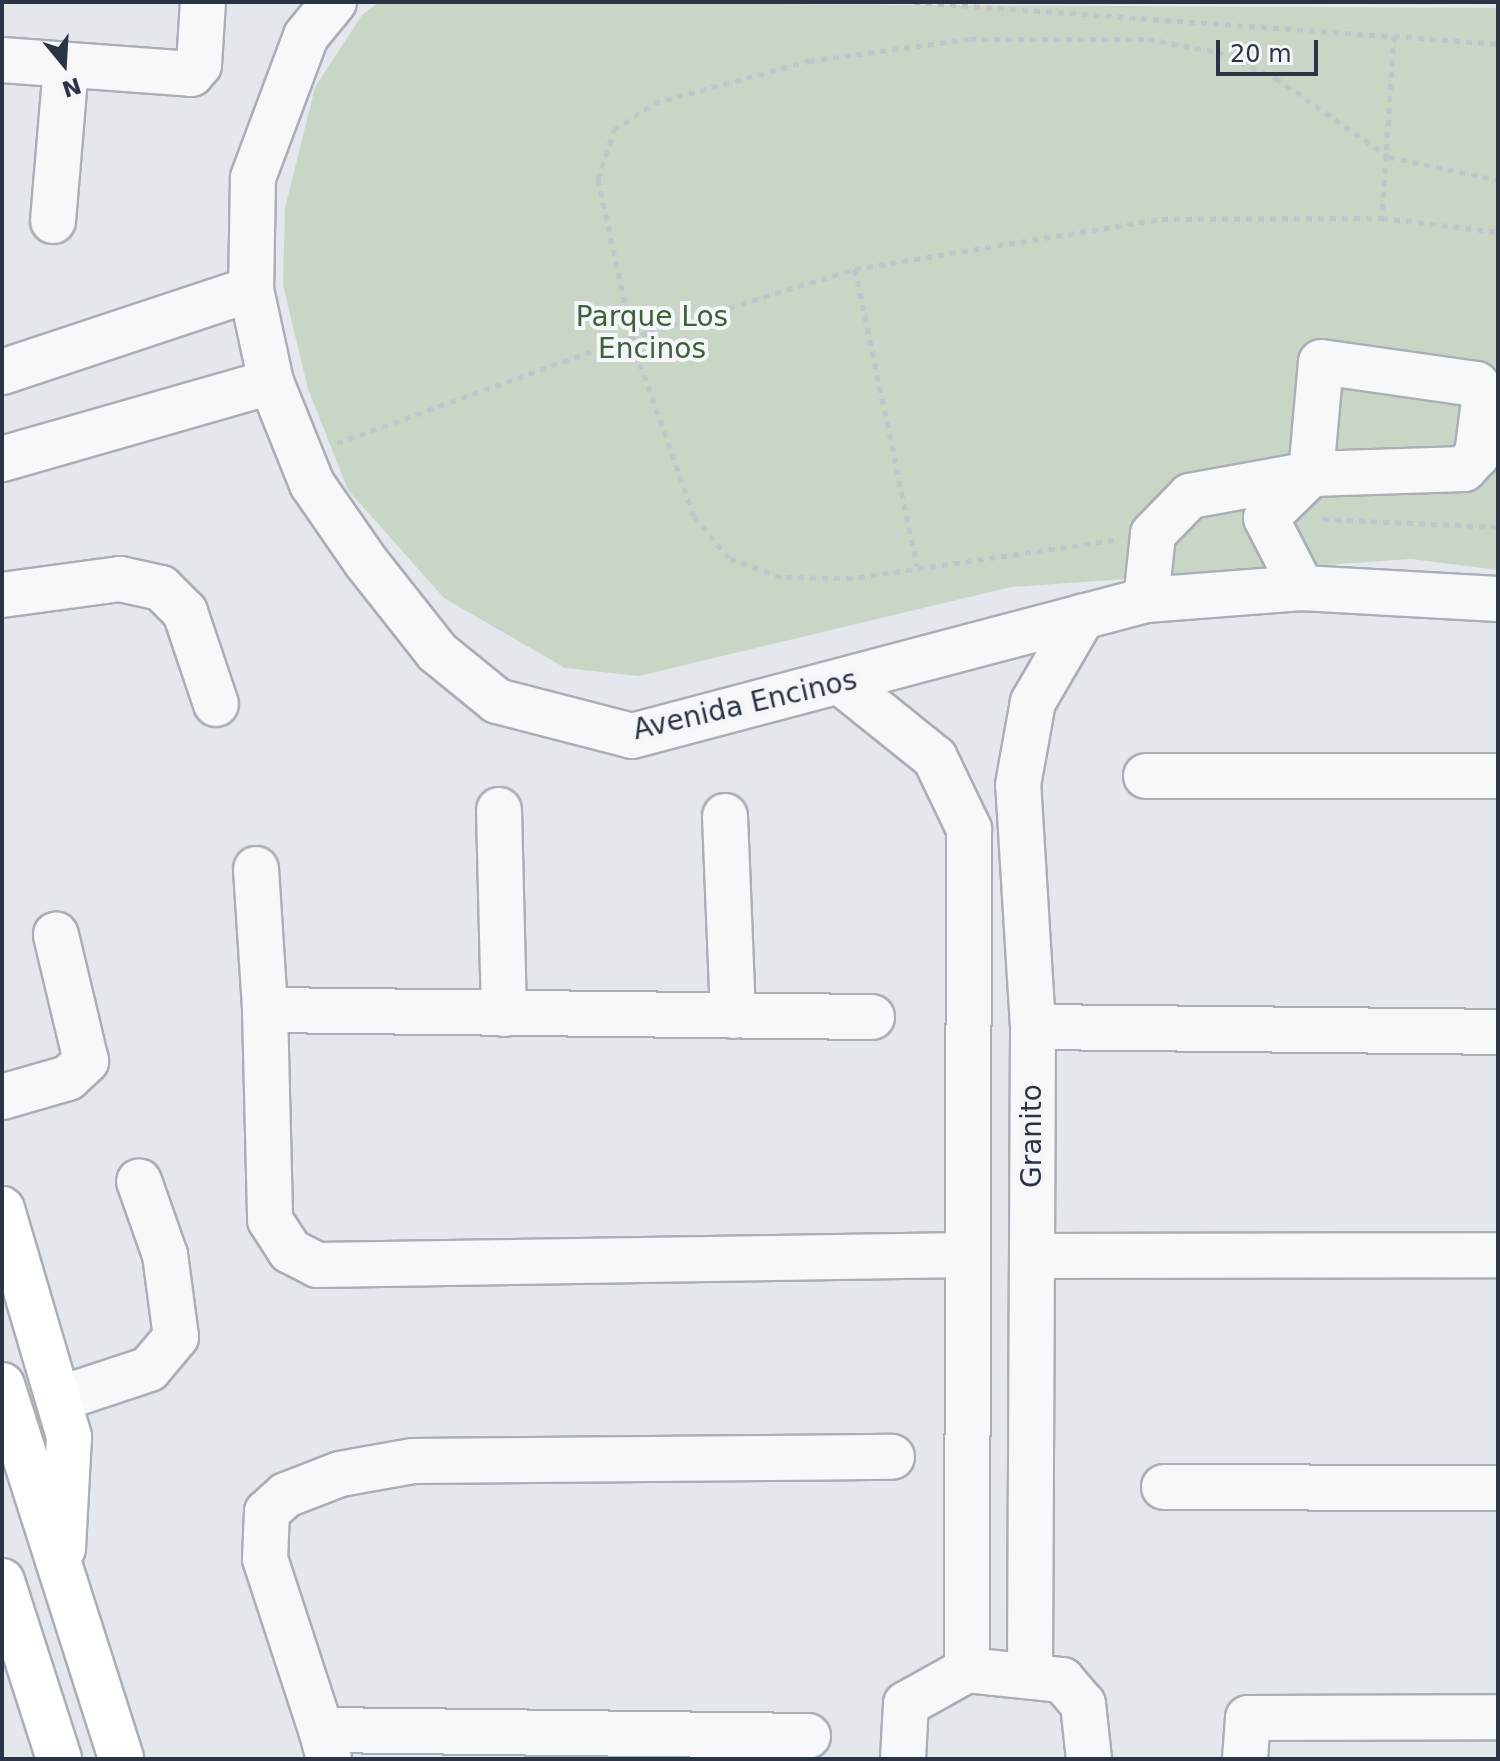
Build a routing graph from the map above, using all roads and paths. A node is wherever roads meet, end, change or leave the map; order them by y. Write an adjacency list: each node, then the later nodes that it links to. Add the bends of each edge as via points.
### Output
1 (203, 2): 7 (street, via 199,65 191,74)
2 (334, 2): 14 (street, Avenida Encinos, via 306,36 253,178)
3 (914, 2): 4 (path)
4 (1394, 36): 5 (path); 8 (path)
5 (1498, 44)
6 (2, 60): 7 (street)
7 (66, 66): 11 (street)
8 (1389, 157): 9 (path); 10 (path); 22 (path, via 1276,78 1218,52 1148,39 970,39 809,61 654,103 614,130 598,179 619,279 635,349 706,538 729,558 781,577 852,578)
9 (1498, 180)
10 (1382, 218): 12 (path); 13 (path, via 1162,219)
11 (53, 221)
12 (1498, 232)
13 (855, 269): 17 (path, bridge, via 607,346); 22 (path)
14 (251, 289): 15 (street); 16 (street, Avenida Encinos)
15 (2, 372)
16 (271, 382): 17 (street, Avenida Encinos); 18 (street)
17 (301, 455): 28 (street, Avenida Encinos, via 366,562 437,652 497,701 632,736)
18 (2, 459)
19 (1266, 518): 20 (path); 21 (street, via 1311,474 1190,496); 23 (street)
20 (1498, 527)
21 (1153, 534): 22 (path); 26 (street)
22 (917, 567)
23 (1302, 588): 25 (street, Avenida Encinos); 26 (street, Avenida Encinos)
24 (2, 595): 29 (street, via 120,579 161,588 185,612)
25 (1498, 599)
26 (1146, 600): 27 (street, Avenida Encinos)
27 (1083, 616): 28 (street, Avenida Encinos); 40 (street, Granito, via 1033,702 1018,785)
28 (843, 684): 45 (street, via 935,758 969,829)
29 (216, 704)
30 (1146, 776): 31 (street)
31 (1498, 776)
32 (499, 810): 37 (street)
33 (725, 816): 38 (street)
34 (256, 869): 36 (street)
35 (56, 935): 42 (street, via 86,1061 68,1078)
36 (265, 1010): 37 (street); 45 (street, via 270,1220 290,1251 317,1265)
37 (504, 1014): 38 (street)
38 (733, 1016): 39 (street)
39 (872, 1017)
40 (1033, 1027): 41 (street); 47 (street, Granito)
41 (1498, 1032)
42 (2, 1097)
43 (139, 1181): 49 (street, via 165,1255 176,1337 149,1369)
44 (2, 1209): 49 (main road)
45 (968, 1255): 56 (street)
46 (1498, 1255): 47 (street)
47 (1032, 1256): 57 (street, Granito)
48 (2, 1385): 53 (main road)
49 (59, 1399): 53 (main road, via 70,1467)
50 (892, 1457): 60 (street, via 413,1461 340,1474 286,1495 267,1512 265,1559)
51 (1164, 1487): 52 (street)
52 (1498, 1488)
53 (61, 1563): 62 (main road)
54 (2, 1581): 55 (main road)
55 (11, 1645): 61 (main road)
56 (967, 1670): 57 (street); 63 (street, via 906,1704)
57 (1030, 1672): 64 (street, via 1062,1680 1083,1704)
58 (1498, 1717): 65 (street, via 1248,1718)
59 (808, 1736): 60 (street)
60 (325, 1745)
61 (59, 1759)
62 (121, 1759)
63 (903, 1759)
64 (1089, 1759)
65 (1245, 1759)

